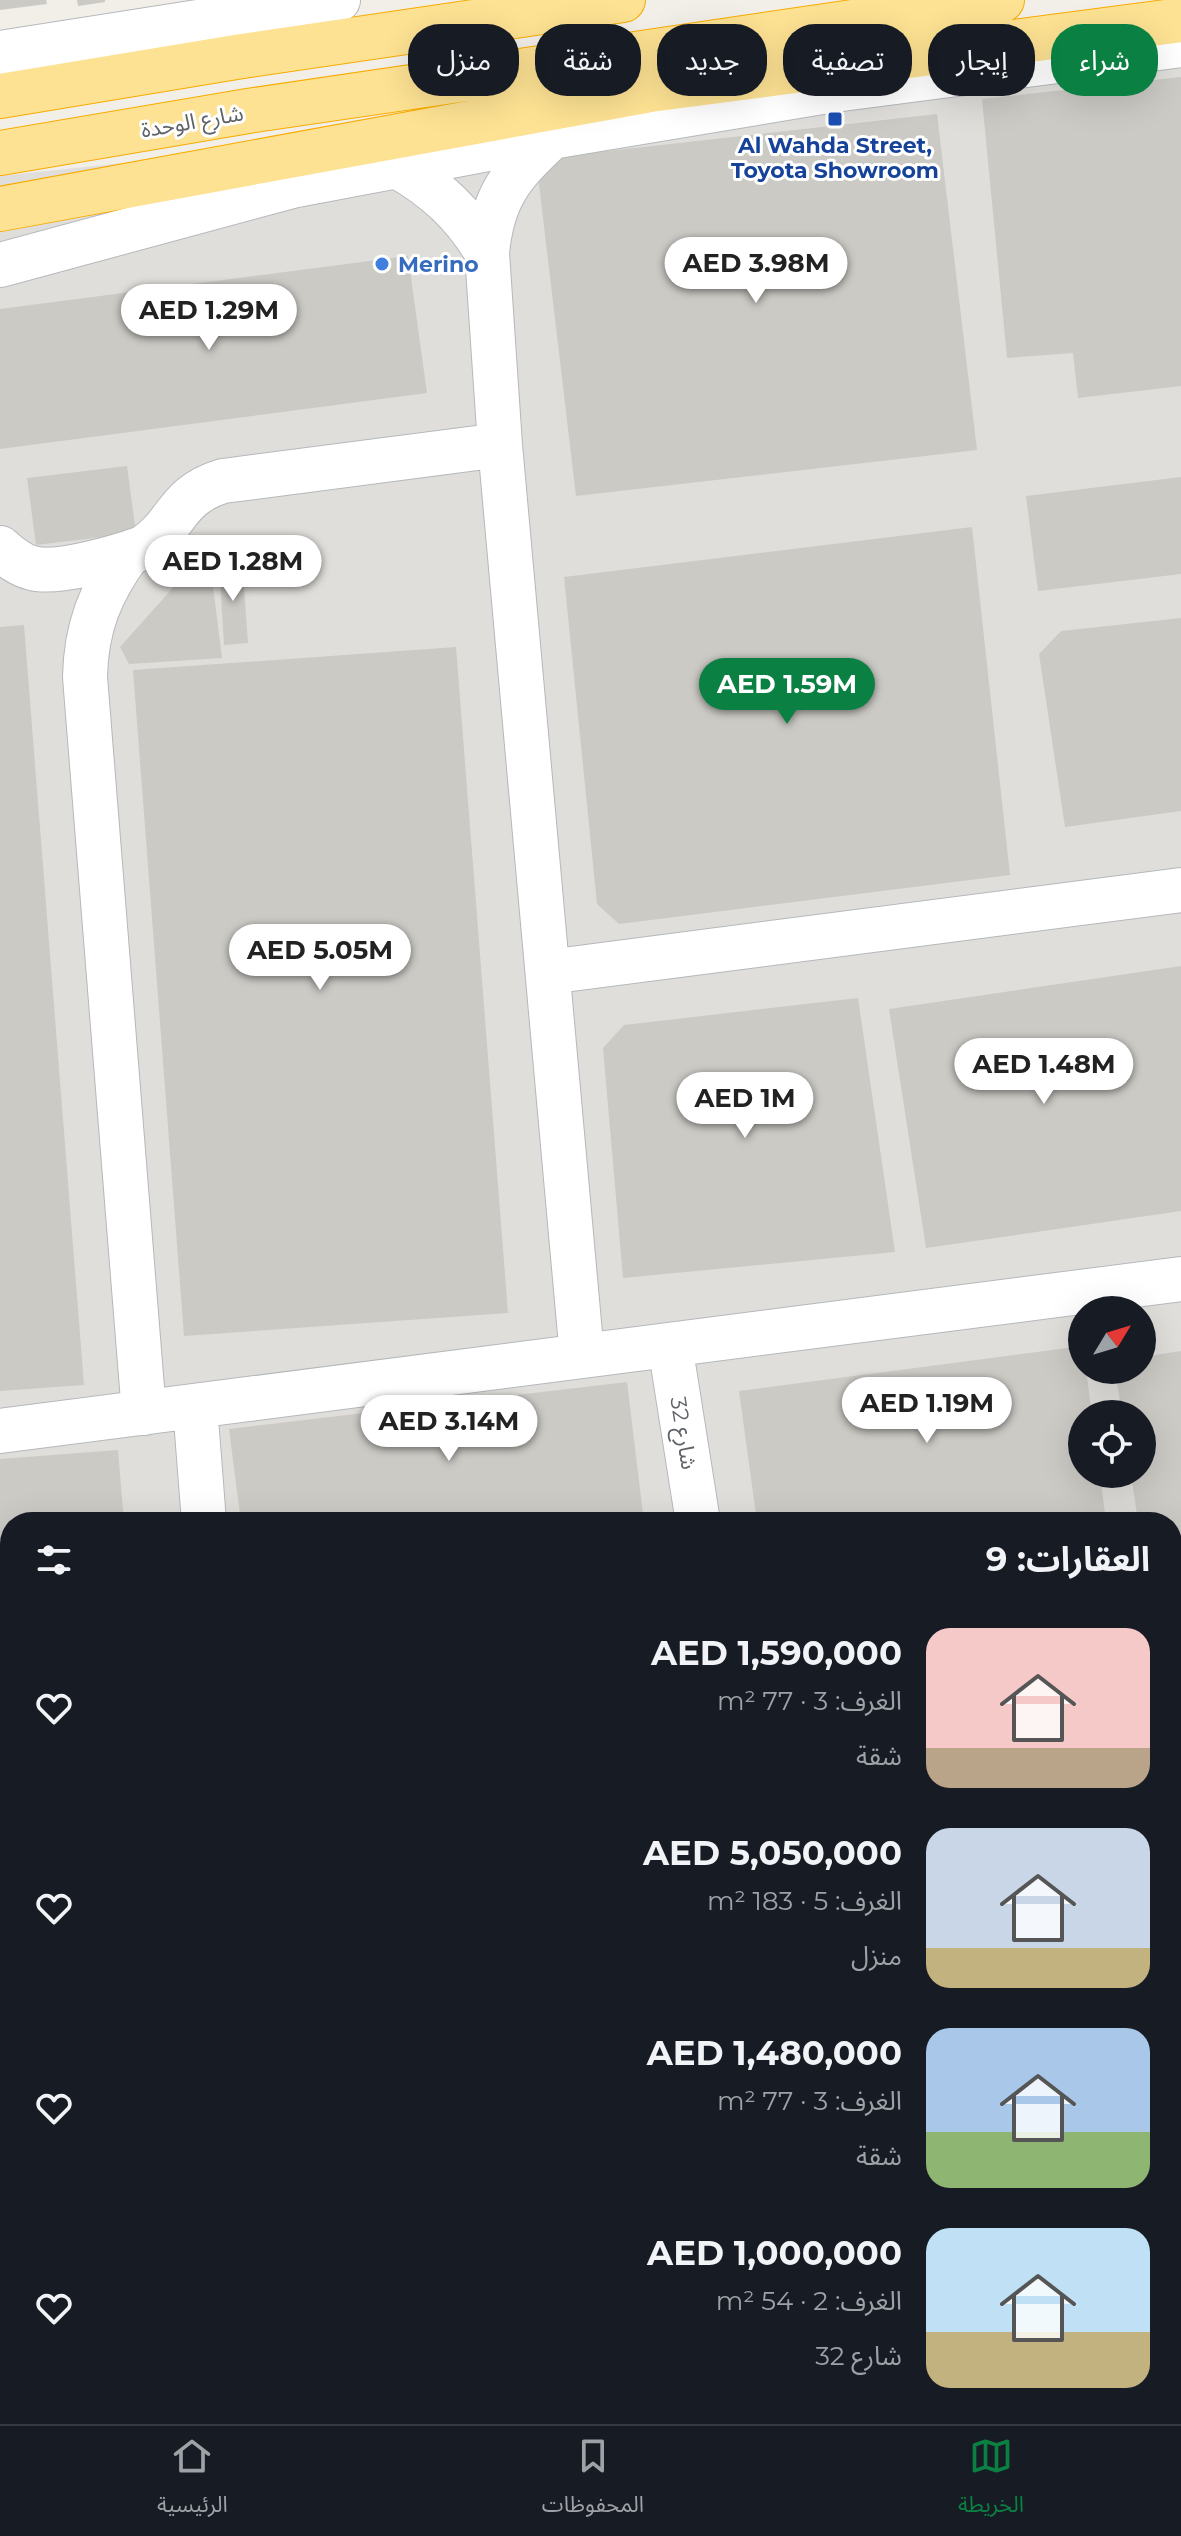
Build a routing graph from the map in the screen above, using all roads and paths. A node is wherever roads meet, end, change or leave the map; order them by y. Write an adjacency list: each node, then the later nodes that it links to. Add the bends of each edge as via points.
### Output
1 (338, 0): 4 (street)
2 (623, 0): 8 (highway)
3 (1002, 0): 10 (highway, شارع الوحدة, via 248,111)
4 (278, 4): 7 (street)
5 (1181, 20): 12 (highway, via 650,90)
6 (1181, 45): 9 (street, via 834,90)
7 (0, 53)
8 (0, 96)
9 (552, 137): 11 (street); 13 (street, via 511,177 498,200)
10 (0, 153)
11 (397, 166): 13 (street, via 458,210); 14 (street, via 292,186)
12 (0, 209)
13 (487, 253): 15 (street)
14 (0, 265)
15 (500, 445): 17 (street, via 223,481 195,493 156,540); 19 (street)
16 (0, 548): 17 (street, via 31,568 51,570)
17 (129, 553): 24 (street, via 100,598 86,650 85,677)
18 (1181, 890): 19 (street)
19 (548, 972): 22 (street)
20 (1181, 1279): 21 (street)
21 (670, 1345): 22 (street); 27 (street, شارع 32)
22 (582, 1356): 23 (street)
23 (195, 1406): 24 (street); 26 (street)
24 (144, 1413): 25 (street)
25 (0, 1431)
26 (203, 1512)
27 (696, 1512)

